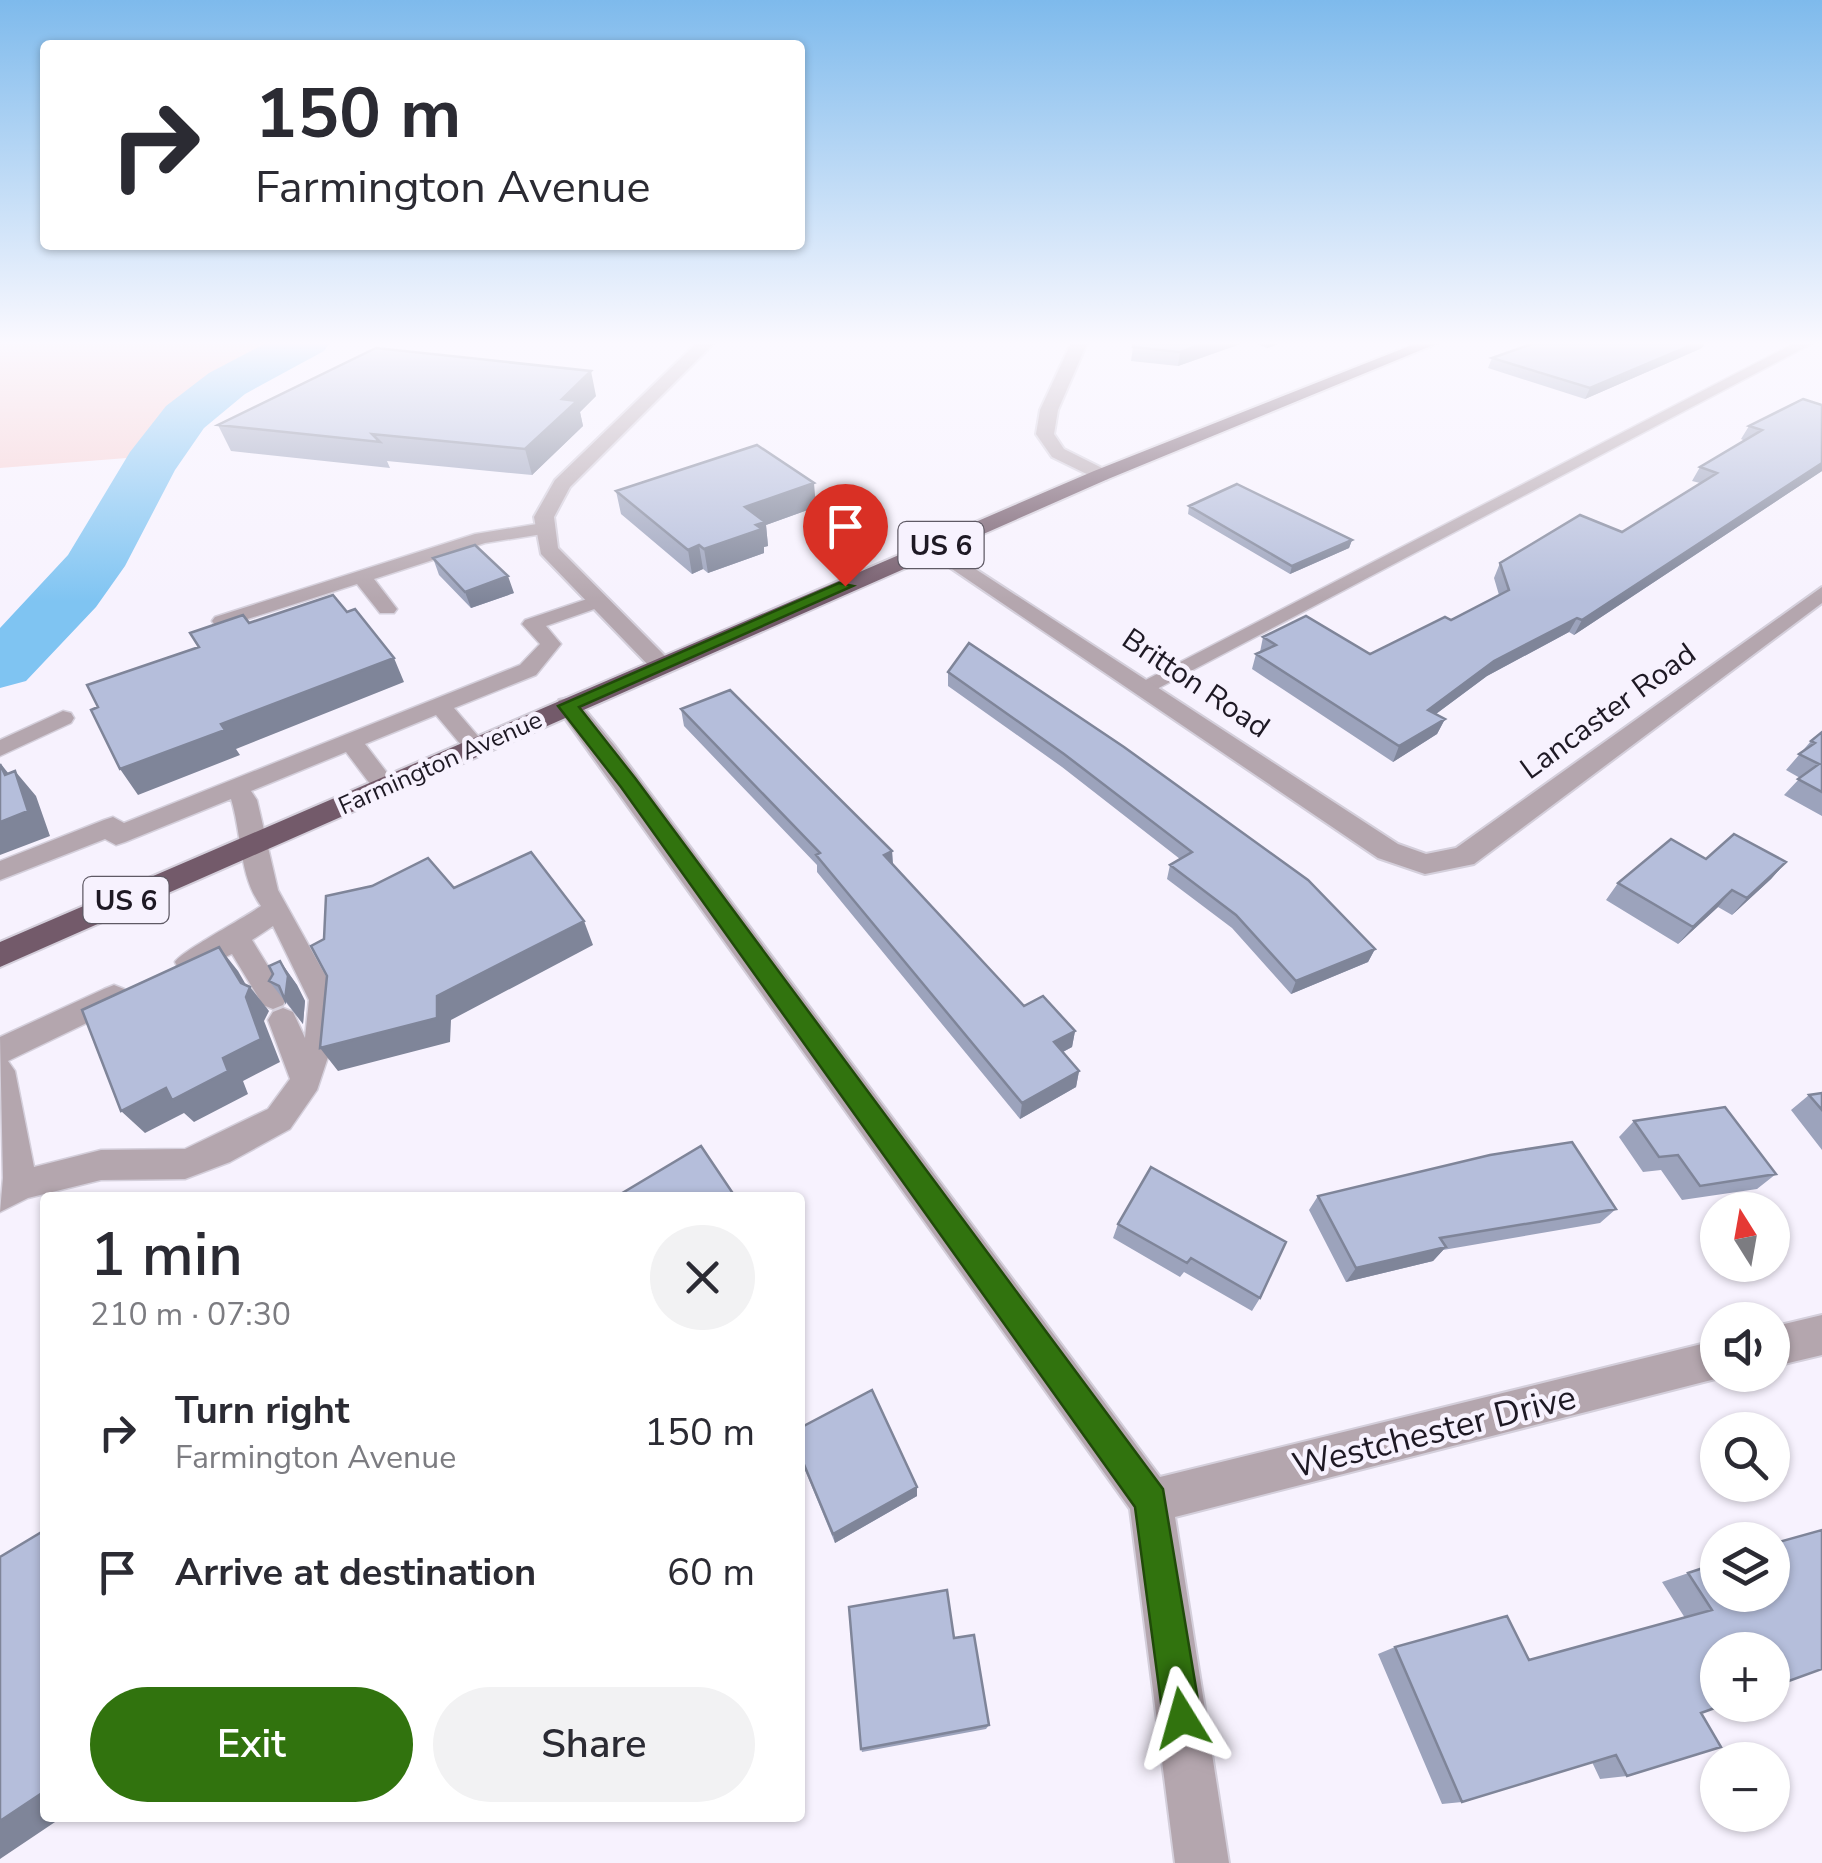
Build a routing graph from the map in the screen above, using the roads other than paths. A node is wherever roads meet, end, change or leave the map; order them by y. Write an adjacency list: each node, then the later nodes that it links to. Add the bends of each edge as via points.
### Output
1 (619, 428): 6 (street, via 562,484)
2 (1046, 428): 5 (street, via 1058,452)
3 (1218, 428): 5 (highway, Farmington Avenue / US 6)
4 (1642, 428): 14 (lane)
5 (1101, 475): 7 (highway, Farmington Avenue / US 6)
6 (543, 530): 8 (lane, via 482,538); 10 (street, via 548,550)
7 (934, 548): 13 (highway, Farmington Avenue / US 6); 14 (street, Britton Road)
8 (362, 576): 11 (lane); 12 (lane)
9 (1822, 593): 24 (street, Lancaster Road, via 1464,857)
10 (596, 602): 13 (street); 15 (lane, via 532,624 551,644 528,670)
11 (387, 608)
12 (222, 620)
13 (661, 665): 16 (highway, Farmington Avenue / US 6)
14 (1145, 686): 24 (street, Britton Road, via 1388,852)
15 (440, 706): 18 (lane); 19 (lane)
16 (568, 706): 19 (highway, Farmington Avenue / US 6); 40 (street)
17 (63, 718): 20 (lane)
18 (350, 743): 21 (lane); 22 (lane)
19 (475, 747): 21 (highway, Farmington Avenue / US 6)
20 (0, 750)
21 (386, 786): 23 (highway, Farmington Avenue / US 6)
22 (237, 789): 23 (lane); 25 (lane)
23 (252, 845): 26 (lane, via 266,894); 29 (highway, Farmington Avenue / US 6)
24 (1426, 864)
25 (0, 872)
26 (278, 909): 27 (lane); 28 (lane)
27 (236, 937): 30 (lane); 31 (lane)
28 (296, 946): 30 (lane); 35 (lane, via 324,1000)
29 (0, 955)
30 (257, 970): 35 (lane)
31 (168, 972)
32 (135, 988): 33 (lane)
33 (0, 1050)
34 (0, 1071): 36 (lane)
35 (306, 1081): 36 (lane, via 279,1119 219,1152 185,1164 101,1165)
36 (11, 1191)
37 (1822, 1334): 38 (street)
38 (1790, 1342)
39 (1700, 1364): 40 (street, Westchester Drive)
40 (1151, 1501): 41 (street)
41 (1202, 1863)

